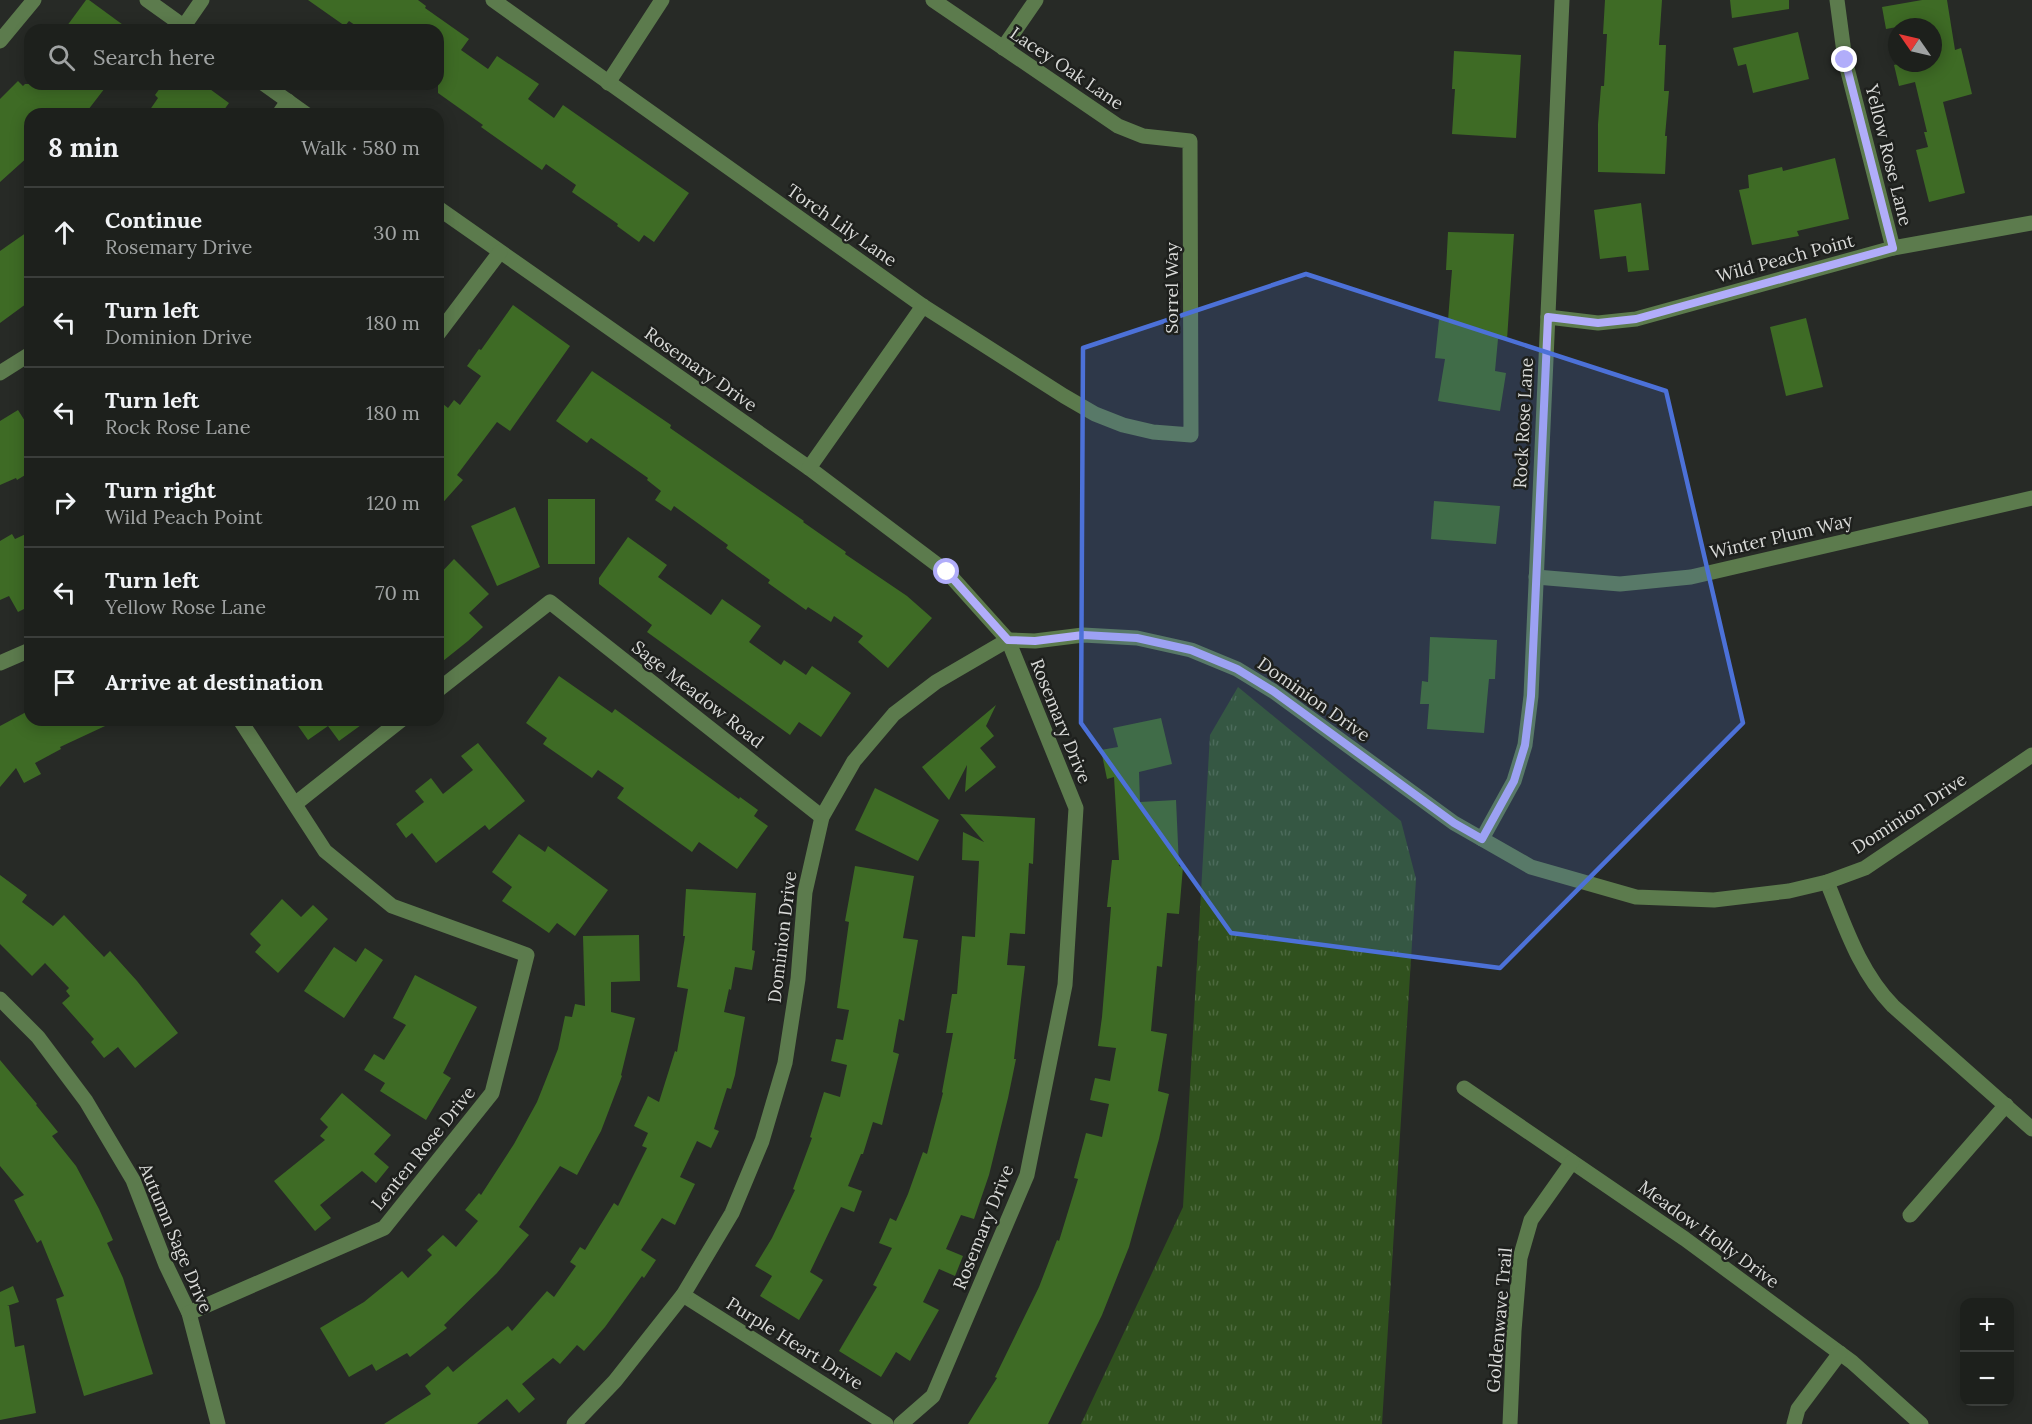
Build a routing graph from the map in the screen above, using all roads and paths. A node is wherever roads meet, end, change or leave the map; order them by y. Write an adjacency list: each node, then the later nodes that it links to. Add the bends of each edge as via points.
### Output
1 (34, 0): 12 (street)
2 (147, 0): 10 (street)
3 (202, 0): 11 (street)
4 (493, 0): 14 (street, Torch Lily Lane)
5 (662, 0): 14 (street)
6 (933, 0): 13 (street, Lacey Oak Lane)
7 (1036, 0): 13 (street)
8 (1562, 0): 25 (street, Rock Rose Lane)
9 (1837, 0): 22 (street, Yellow Rose Lane, via 1845,60)
10 (181, 24)
11 (189, 24)
12 (0, 41)
13 (1003, 48): 19 (street, Lacey Oak Lane, via 1118,126 1143,136)
14 (608, 83): 24 (street, Torch Lily Lane)
15 (272, 90): 16 (street)
16 (288, 101): 17 (street); 18 (street)
17 (283, 108)
18 (298, 108)
19 (1190, 141): 29 (street, Sorrel Way)
20 (444, 212): 23 (street, Rosemary Drive)
21 (2032, 223): 22 (street, Wild Peach Point)
22 (1893, 248): 25 (street, Wild Peach Point, via 1636,319 1598,323)
23 (500, 252): 26 (street); 30 (street, Rosemary Drive)
24 (923, 306): 29 (street, Torch Lily Lane, via 1095,414 1153,432); 30 (street)
25 (1548, 317): 32 (street, Rock Rose Lane)
26 (444, 326)
27 (24, 358): 28 (street)
28 (0, 373)
29 (1191, 435)
30 (809, 468): 33 (street, Rosemary Drive, via 947,572)
31 (2032, 498): 32 (street, Winter Plum Way, via 1691,577 1620,584)
32 (1536, 577): 42 (street, Rock Rose Lane, via 1525,745 1514,781)
33 (1008, 640): 41 (street, Dominion Drive, via 936,682 894,714 854,761); 42 (street, Dominion Drive, via 1083,635 1137,638 1191,650 1237,669); 56 (street, Rosemary Drive, via 1076,808 1065,984 1027,1175 933,1396)
34 (24, 653): 35 (street)
35 (0, 663)
36 (444, 685): 41 (street, Sage Meadow Road, via 550,602)
37 (244, 726): 40 (street)
38 (393, 726): 40 (street)
39 (2032, 755): 43 (street, Dominion Drive, via 1866,868)
40 (295, 804): 51 (street, Lenten Rose Drive, via 325,851 392,906 527,956 492,1093 384,1228)
41 (822, 817): 50 (street, Dominion Drive, via 805,892 798,979 785,1063 762,1141 732,1213)
42 (1482, 839): 43 (street, Dominion Drive, via 1531,867 1636,897 1714,900)
43 (1827, 882): 46 (street, via 1856,953 1879,991)
44 (0, 999): 51 (street, Autumn Sage Drive, via 38,1037 86,1101 133,1180)
45 (1464, 1088): 48 (street, Meadow Holly Drive)
46 (2006, 1105): 47 (street); 49 (street)
47 (2032, 1129)
48 (1572, 1161): 52 (street, Meadow Holly Drive); 57 (street, Goldenwave Trail, via 1531,1220 1520,1258)
49 (1910, 1215)
50 (683, 1295): 54 (street, Dominion Drive, via 615,1381); 55 (street, Purple Heart Drive)
51 (189, 1313): 53 (street, Autumn Sage Drive)
52 (1840, 1353): 58 (street, via 1798,1409); 59 (street, Meadow Holly Drive)
53 (218, 1424)
54 (574, 1424)
55 (886, 1424)
56 (901, 1424)
57 (1510, 1424)
58 (1794, 1424)
59 (1921, 1424)

